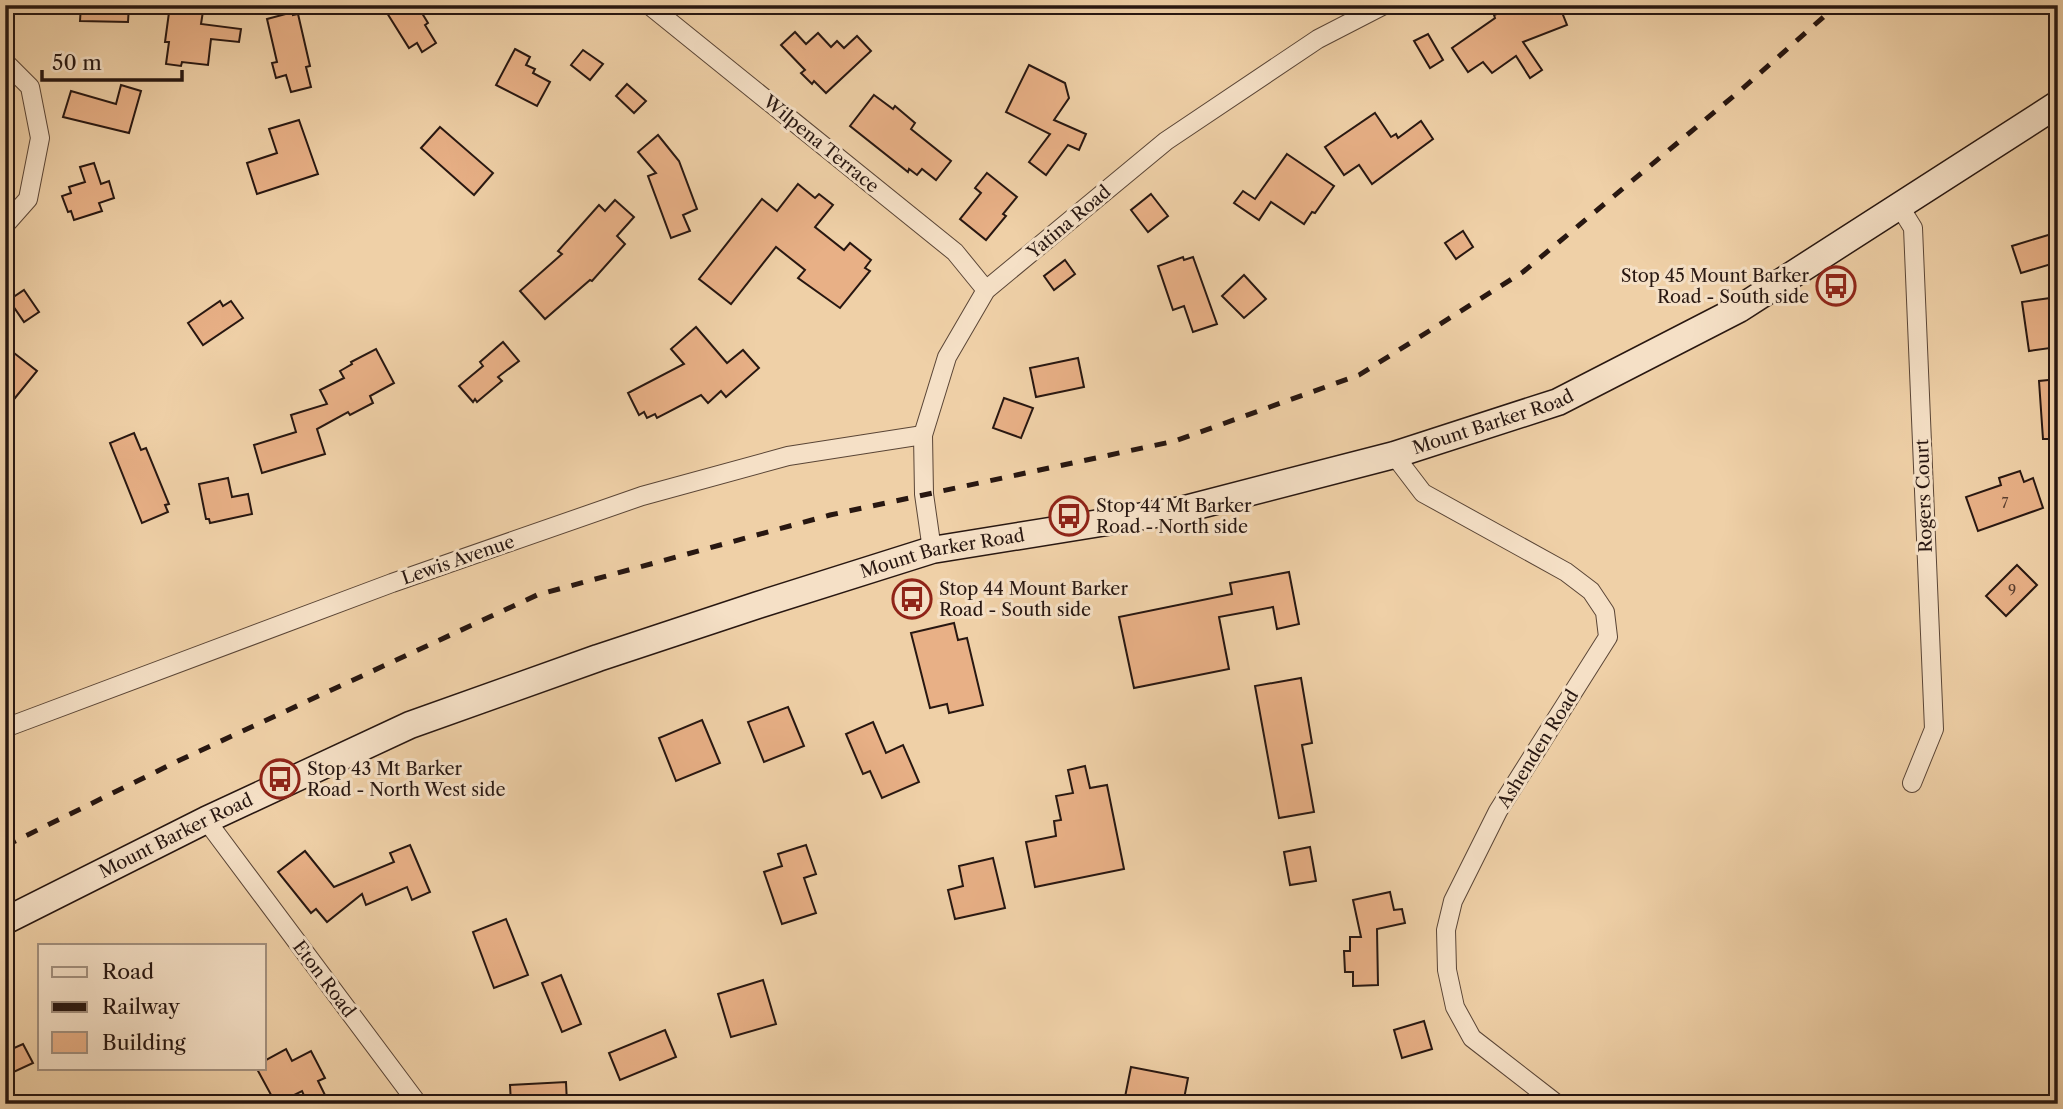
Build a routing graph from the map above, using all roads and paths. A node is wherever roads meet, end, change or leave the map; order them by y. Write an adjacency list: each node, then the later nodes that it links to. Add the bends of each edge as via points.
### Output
1 (649, 5): 7 (street, Wilpena Terrace, via 955,253)
2 (1384, 5): 7 (street, Yatina Road, via 1318,39 1166,141)
3 (5, 62): 6 (street, via 30,87 40,138 28,199)
4 (2058, 104): 5 (main road, Mount Barker Road)
5 (1900, 207): 9 (main road, Mount Barker Road, via 1739,309 1558,402); 12 (street, Rogers Court, via 1913,228 1934,729)
6 (5, 225)
7 (986, 290): 8 (street, Yatina Road, via 947,357)
8 (923, 435): 10 (street, Yatina Road); 11 (street, Lewis Avenue, via 788,456 642,496 392,583)
9 (1394, 455): 10 (main road, Mount Barker Road, via 1181,510); 16 (street, Ashenden Road, via 1423,493 1566,572 1591,591 1605,612 1608,637 1498,811 1453,901 1446,930 1447,970 1455,1007 1472,1038)
10 (932, 550): 13 (main road, Mount Barker Road, via 410,725)
11 (5, 728)
12 (1912, 783)
13 (206, 820): 14 (main road, Mount Barker Road); 15 (street, Eton Road)
14 (5, 921)
15 (418, 1104)
16 (1557, 1104)

